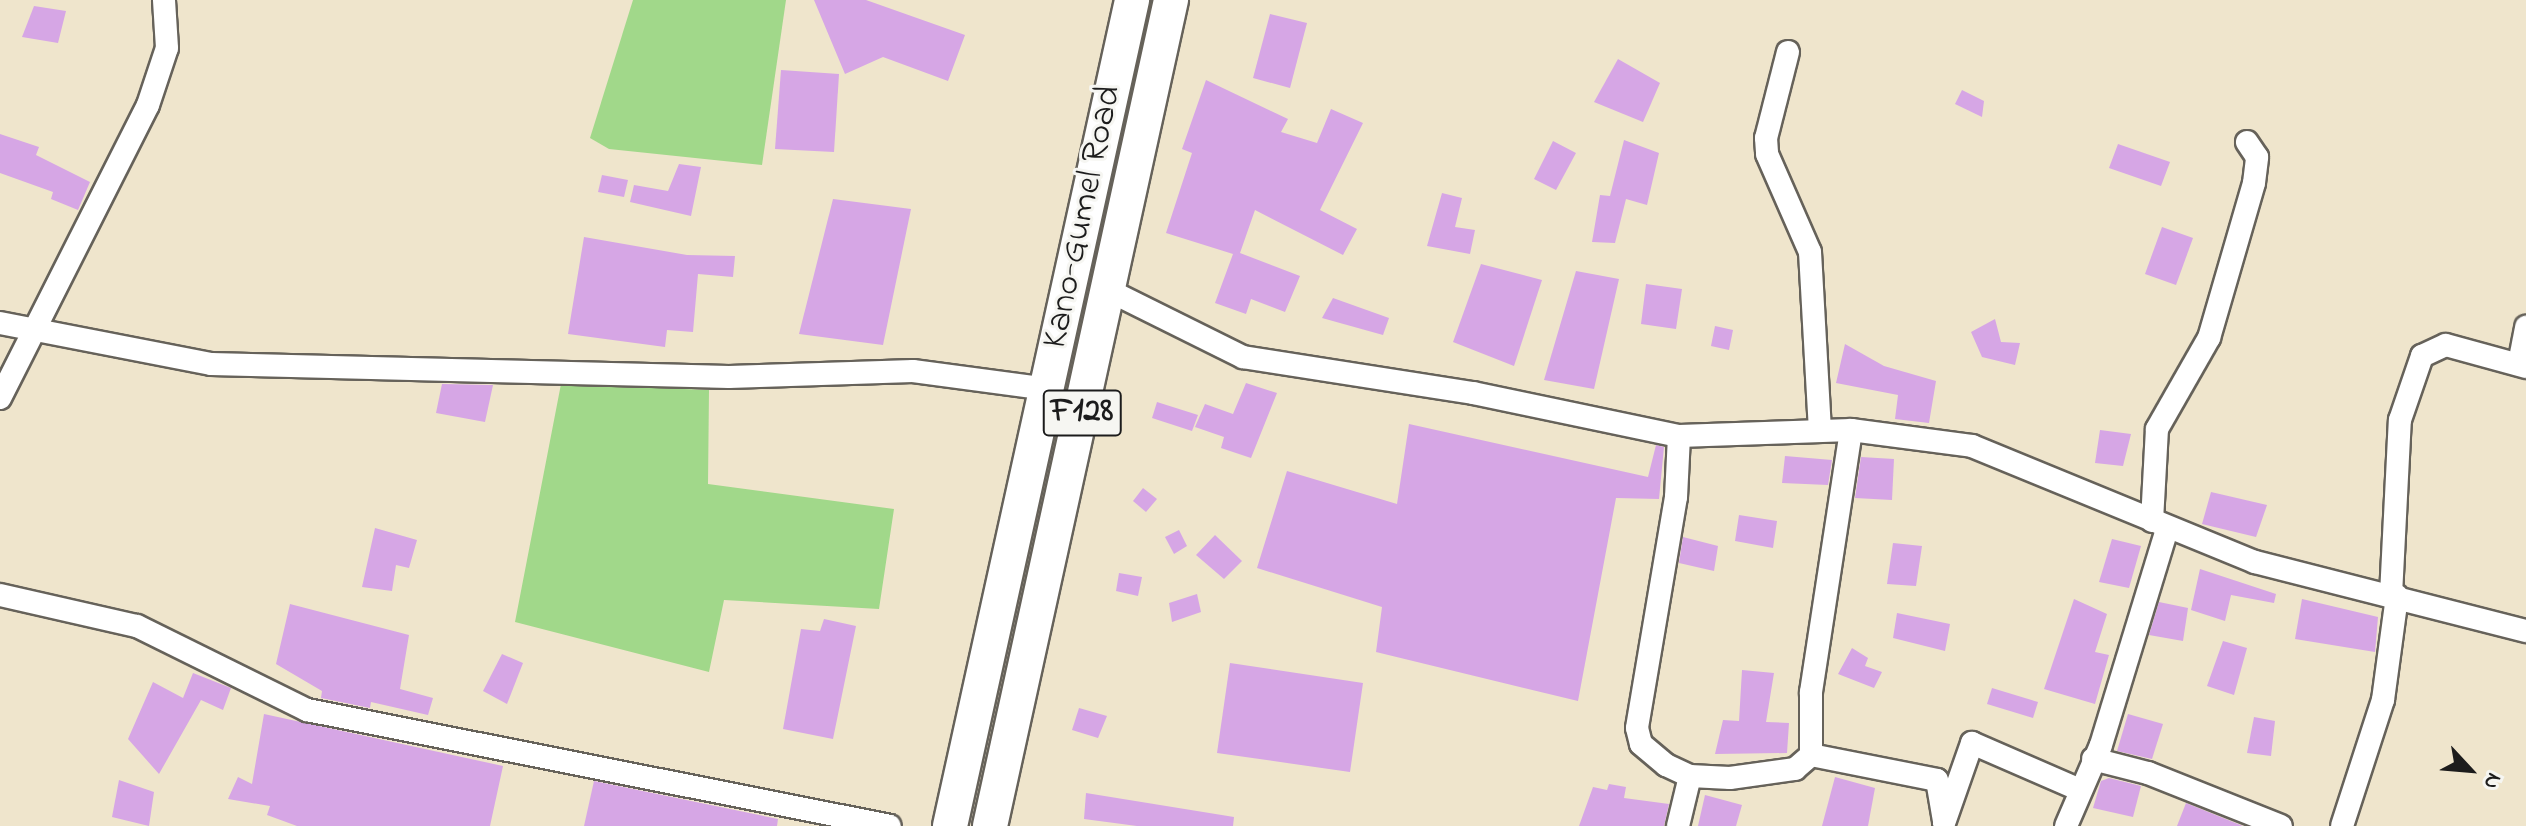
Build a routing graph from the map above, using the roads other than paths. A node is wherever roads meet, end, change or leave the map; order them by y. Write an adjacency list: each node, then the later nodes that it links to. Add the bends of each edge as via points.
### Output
1 (164, 0): 9 (street, via 167,48 152,94)
2 (1132, 0): 11 (main road, Kano-Gumel Road / F128)
3 (1171, 0): 6 (main road, Kano-Gumel Road / F128)
4 (1788, 52): 13 (street, via 1766,138 1767,154 1810,252)
5 (2247, 142): 16 (street, via 2257,157 2254,183 2209,338 2157,429)
6 (1108, 290): 15 (street, via 1243,357 1473,393); 27 (main road, Kano-Gumel Road / F128)
7 (0, 323): 9 (street)
8 (2526, 327): 10 (street)
9 (38, 331): 11 (street, via 211,364 729,377 913,371); 12 (street)
10 (2522, 366): 18 (street, via 2446,345 2429,350 2416,366 2400,420 2395,468)
11 (1048, 389): 26 (main road, Kano-Gumel Road / F128)
12 (0, 398)
13 (1820, 429): 14 (street); 15 (street)
14 (1851, 430): 16 (street, via 1972,446); 20 (street, via 1811,692)
15 (1679, 436): 22 (street, via 1676,497 1637,723 1645,749)
16 (2159, 525): 18 (street, via 2255,562); 21 (street)
17 (0, 595): 25 (street, via 137,626 307,710)
18 (2394, 595): 19 (street); 31 (street, via 2383,700)
19 (2526, 631)
20 (1811, 755): 22 (street, via 1795,769 1780,773); 24 (street, via 1937,780)
21 (2093, 759): 23 (street); 30 (street, via 2148,773)
22 (1690, 776): 28 (street)
23 (2078, 789): 24 (street, via 1972,743); 29 (street)
24 (1949, 824)
25 (890, 826)
26 (950, 826)
27 (990, 826)
28 (1678, 826)
29 (2066, 826)
30 (2281, 826)
31 (2342, 826)

